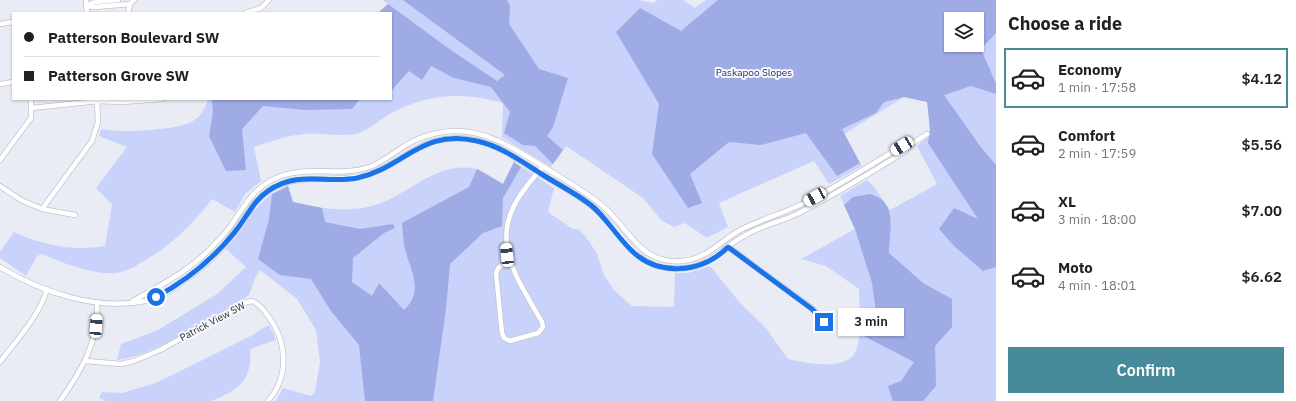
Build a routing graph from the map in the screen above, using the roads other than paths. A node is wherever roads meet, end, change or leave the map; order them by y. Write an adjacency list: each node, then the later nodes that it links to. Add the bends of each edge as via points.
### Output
1 (86, 0): 7 (street)
2 (118, 0): 6 (street)
3 (126, 0): 5 (street)
4 (269, 0): 10 (street, via 261,8)
5 (132, 2): 6 (street); 9 (street)
6 (95, 3): 7 (street)
7 (86, 6): 8 (street)
8 (87, 12)
9 (128, 12)
10 (248, 12)
11 (12, 22): 12 (street)
12 (0, 24)
13 (12, 82): 14 (street)
14 (0, 84)
15 (31, 100): 18 (street)
16 (98, 100): 17 (street); 18 (street); 31 (street, via 98,122 92,141)
17 (153, 100)
18 (32, 108): 23 (street, via 31,118)
19 (460, 131): 21 (street); 24 (street, via 441,132 421,138); 25 (street, via 498,140)
20 (927, 134): 22 (street)
21 (459, 138): 26 (street, via 423,145); 27 (street, via 497,147)
22 (908, 147): 29 (street, via 902,146); 30 (street, via 906,151)
23 (0, 160)
24 (375, 164): 26 (street); 43 (street, via 349,171 294,172 267,183 248,199 227,231 197,261 168,282)
25 (543, 166): 27 (street); 32 (street, via 586,192)
26 (378, 171): 43 (street, via 351,178 293,180 276,186 258,200 235,233 195,273 156,297)
27 (538, 172): 34 (street, via 581,198); 38 (street, via 517,200 510,215 506,235)
28 (0, 186): 31 (street, via 21,200)
29 (829, 190): 30 (street); 35 (street, via 745,228)
30 (832, 196): 36 (street, via 783,220 746,234)
31 (42, 209): 33 (street)
32 (608, 211): 34 (street); 37 (street, via 635,243)
33 (75, 215)
34 (603, 216): 39 (street, via 631,250)
35 (723, 242): 36 (street); 37 (street, via 708,253 691,260 674,261)
36 (728, 247): 39 (street, via 714,258 692,267 672,269); 44 (street, via 812,309)
37 (655, 257): 39 (street)
38 (509, 262): 38 (street, via 543,327 538,333 510,341 504,338 502,333 496,273 499,267)
39 (652, 264)
40 (0, 267): 41 (street)
41 (47, 289): 42 (street); 46 (street, via 44,301 37,312)
42 (97, 302): 43 (street); 45 (street, via 96,326)
43 (131, 302)
44 (824, 322)
45 (86, 361): 47 (street); 48 (street, Patrick View SW, via 121,364 134,361 252,301 276,327 283,348 283,371 277,388)
46 (0, 362)
47 (60, 401)
48 (268, 401)

